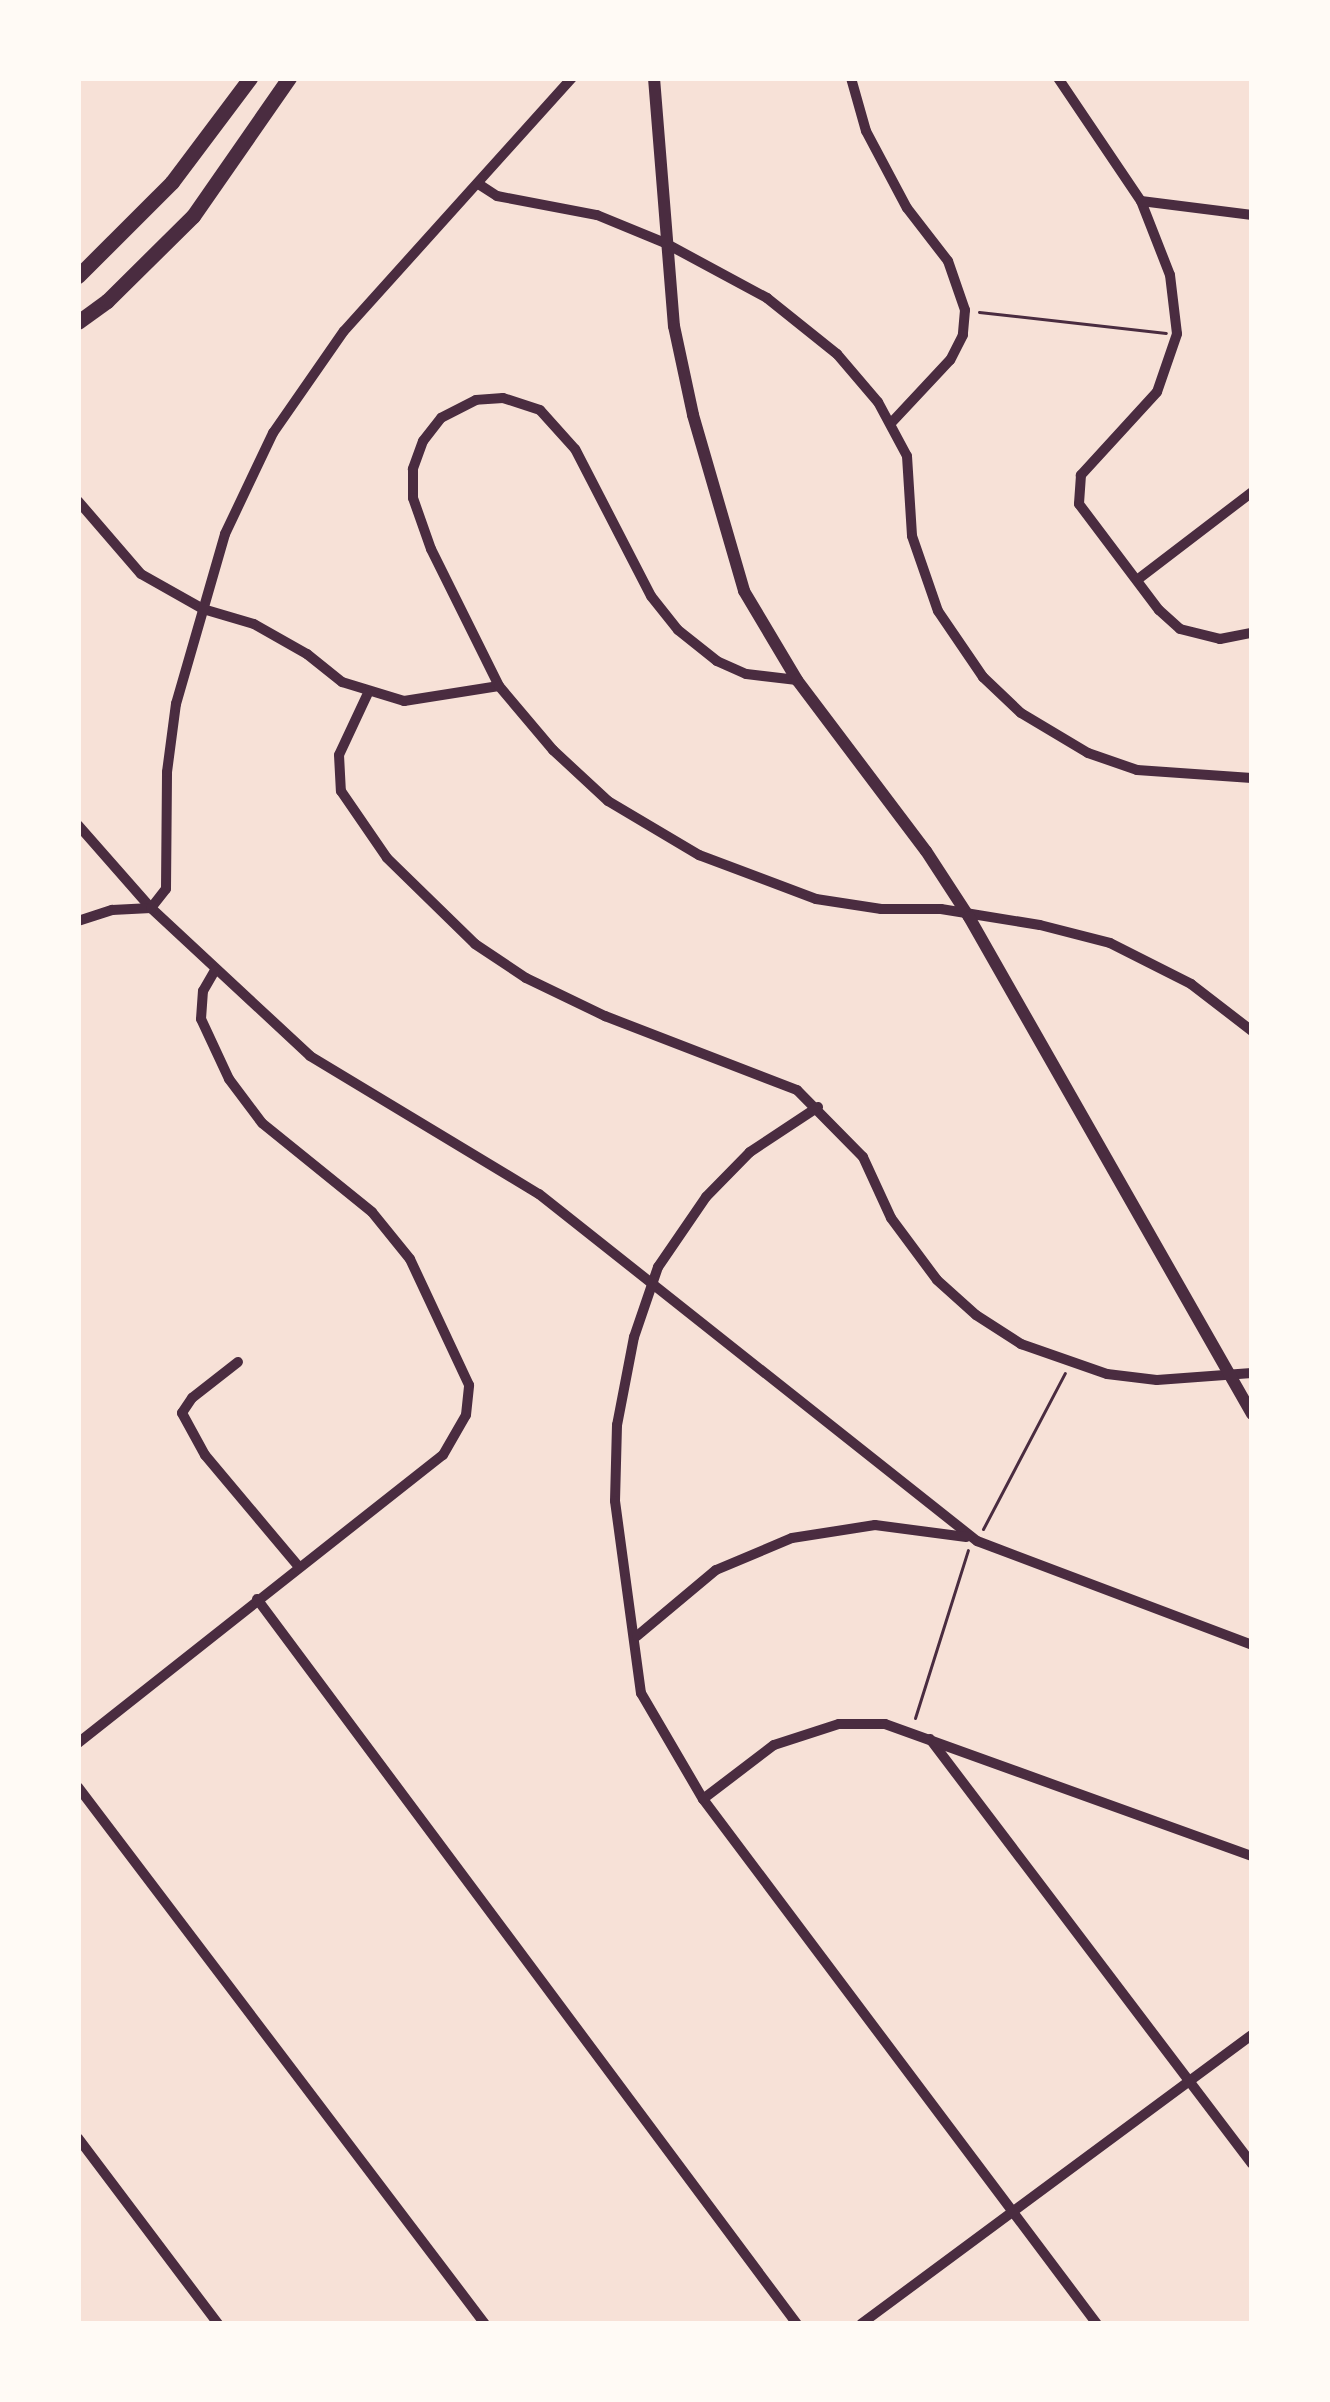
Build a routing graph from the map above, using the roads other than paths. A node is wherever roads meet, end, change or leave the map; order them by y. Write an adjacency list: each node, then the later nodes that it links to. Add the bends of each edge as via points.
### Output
1 (250, 78): 11 (main road, via 172,182)
2 (290, 78): 12 (main road, via 193,216)
3 (572, 78): 7 (street)
4 (654, 78): 10 (street)
5 (851, 78): 13 (street, via 866,131 907,208 948,261 965,310 950,360)
6 (1058, 78): 8 (street)
7 (480, 185): 10 (street, via 497,196 597,214); 17 (street, via 315,368 225,534)
8 (1141, 201): 9 (street); 16 (street, via 1170,275 1177,334 1157,392 1081,476 1078,491 1085,517)
9 (1252, 214)
10 (665, 243): 13 (street, via 791,314 838,354); 19 (street, via 693,415 744,591)
11 (78, 276)
12 (78, 322)
13 (891, 422): 22 (street, via 907,456 910,523 928,587 958,645 1001,696 1053,735 1112,763 1188,778)
14 (1252, 493): 16 (street)
15 (78, 500): 17 (street, via 141,574)
16 (1138, 580): 18 (street, via 1180,629 1220,639)
17 (203, 609): 21 (street, via 254,624); 24 (street, via 171,730 170,872)
18 (1252, 633)
19 (797, 680): 20 (street, via 746,674 678,630 551,418 528,404 489,398 431,429 412,484 431,549); 25 (street)
20 (499, 686): 21 (street, via 404,701); 25 (street, via 608,801 700,855 816,899)
21 (368, 693): 29 (street, via 339,755 341,791 387,858 464,934 526,978 797,1090)
22 (1252, 778)
23 (78, 825): 24 (street)
24 (151, 908): 26 (street); 27 (street)
25 (969, 917): 28 (street, via 1110,943 1191,984); 33 (street)
26 (78, 921)
27 (214, 970): 30 (street, via 310,1056 539,1193); 36 (street, via 201,1019 229,1079 262,1123 372,1212 410,1259 469,1385 466,1415 443,1455)
28 (1252, 1031)
29 (818, 1107): 30 (street, via 726,1176); 33 (street, via 862,1156 891,1219 937,1280 998,1330 1107,1374)
30 (652, 1282): 35 (street); 38 (street, via 627,1369 614,1466 616,1535)
31 (238, 1362): 36 (street, via 182,1413 205,1455)
32 (1252, 1372): 33 (street)
33 (1233, 1378): 34 (street)
34 (1252, 1414)
35 (974, 1540): 38 (street, via 875,1526 792,1538 705,1578); 39 (street)
36 (298, 1566): 37 (street)
37 (257, 1599): 41 (street); 52 (street)
38 (637, 1636): 43 (street, via 640,1693)
39 (1252, 1645)
40 (928, 1736): 43 (street, via 839,1724 774,1745); 44 (street); 46 (street)
41 (78, 1743)
42 (78, 1787): 51 (street)
43 (703, 1799): 49 (street)
44 (1252, 1856)
45 (1252, 2035): 46 (street)
46 (1190, 2081): 48 (street); 49 (street)
47 (78, 2138): 50 (street)
48 (1252, 2164)
49 (1013, 2213): 53 (street); 54 (street)
50 (218, 2324)
51 (485, 2324)
52 (797, 2324)
53 (861, 2324)
54 (1097, 2324)

